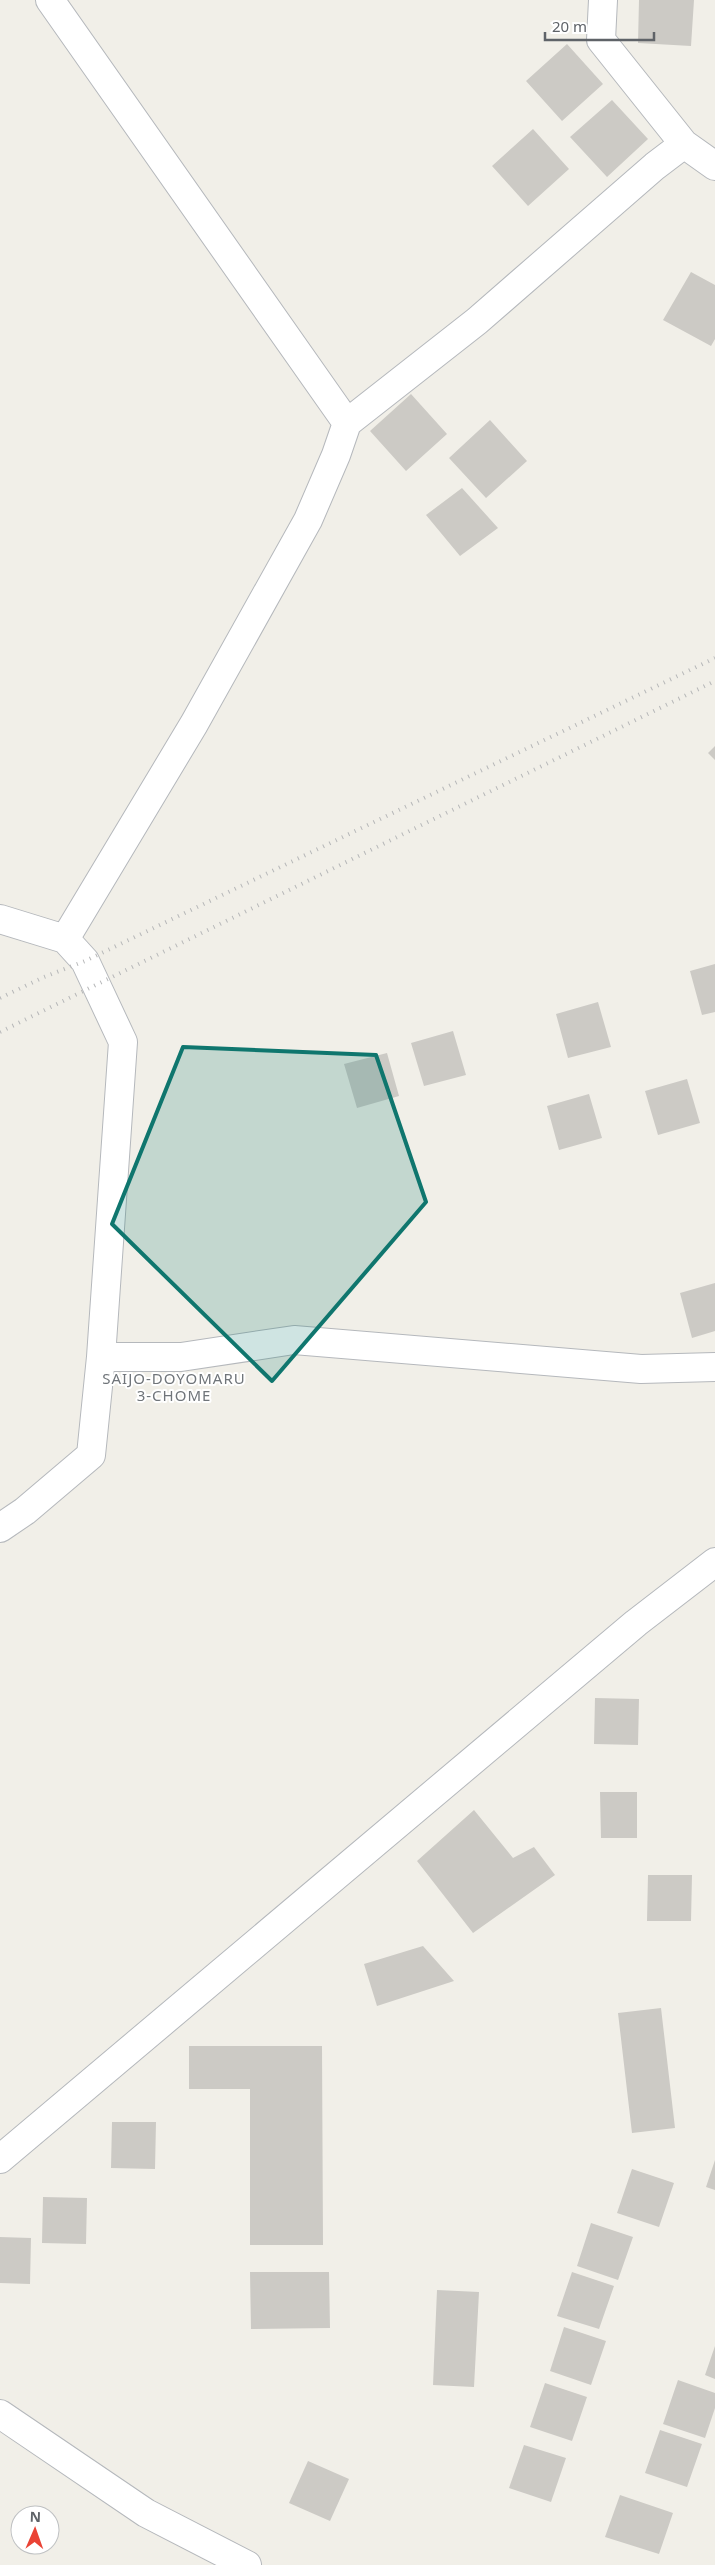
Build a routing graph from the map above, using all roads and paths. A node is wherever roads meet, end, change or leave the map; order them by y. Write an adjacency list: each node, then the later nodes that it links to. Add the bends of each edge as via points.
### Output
1 (50, 0): 5 (street)
2 (604, 0): 3 (street, via 601,40)
3 (684, 144): 4 (street); 5 (street, via 477,321)
4 (715, 166)
5 (347, 423): 7 (street, via 308,520 194,724)
6 (0, 919): 7 (street)
7 (64, 939): 8 (street, via 85,961 123,1042)
8 (101, 1358): 9 (street, via 181,1357 294,1340 641,1369); 10 (street, via 91,1455)
9 (715, 1367)
10 (0, 1528)
11 (715, 1562): 12 (street, via 636,1624)
12 (0, 2159)
13 (0, 2414): 14 (street, via 146,2513)
14 (246, 2565)

